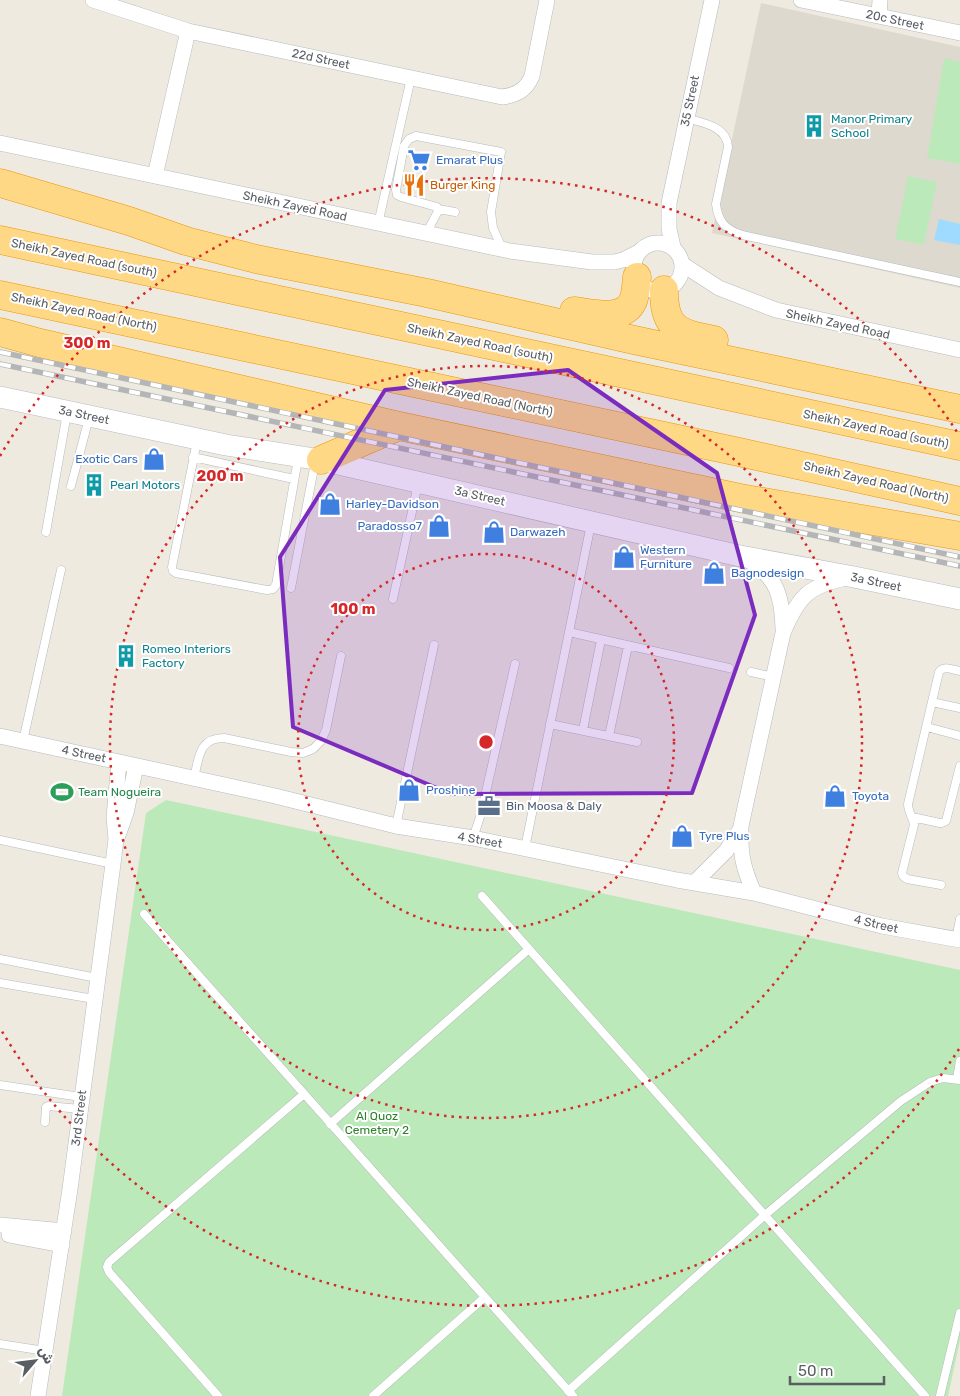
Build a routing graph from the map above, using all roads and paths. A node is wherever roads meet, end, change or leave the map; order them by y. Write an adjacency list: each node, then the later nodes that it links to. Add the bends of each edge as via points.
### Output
1 (547, 0): 9 (street, 22d Street, via 532,76 521,92 502,97)
2 (712, 0): 10 (street, 35 Street)
3 (801, 0): 6 (street, 20c Street)
4 (880, 0): 6 (street)
5 (98, 2): 7 (street, 22d Street)
6 (872, 10): 8 (street, 20c Street)
7 (188, 31): 9 (street, 22d Street); 12 (street)
8 (960, 33)
9 (411, 78): 18 (lane)
10 (686, 118): 15 (street, 35 Street); 27 (lane, via 717,128 726,136 728,147 716,204 717,213 726,228 742,235)
11 (0, 142): 12 (street, Sheikh Zayed Road)
12 (155, 176): 18 (street, Sheikh Zayed Road)
13 (0, 183): 21 (highway)
14 (0, 202): 21 (highway, via 97,226)
15 (669, 203): 22 (street, 35 Street); 25 (street, 35 Street)
16 (438, 209): 17 (lane); 19 (lane); 23 (lane, via 396,193 408,139 420,137 501,152 488,218)
17 (455, 212)
18 (378, 224): 19 (street, Sheikh Zayed Road)
19 (426, 234): 23 (street, Sheikh Zayed Road)
20 (0, 240): 40 (highway, Sheikh Zayed Road (south))
21 (186, 240): 30 (highway, via 265,261)
22 (673, 248): 25 (street, via 662,243); 26 (street)
23 (503, 250): 24 (street, Sheikh Zayed Road)
24 (592, 262): 25 (street, Sheikh Zayed Road); 25 (street, Sheikh Zayed Road)
25 (640, 262): 28 (street, via 644,286 659,291); 30 (highway, via 634,300 625,310 608,315)
26 (682, 264): 28 (street, via 680,277); 29 (street, Sheikh Zayed Road)
27 (960, 282)
28 (668, 288): 29 (street, Sheikh Zayed Road, via 691,283); 34 (highway, via 664,308 667,316 678,329 694,336)
29 (719, 288): 33 (street, Sheikh Zayed Road, via 790,314)
30 (427, 293): 36 (highway)
31 (0, 295): 46 (highway, Sheikh Zayed Road (North))
32 (0, 332): 39 (highway)
33 (960, 350)
34 (960, 393)
35 (0, 397): 37 (street, 3a Street)
36 (960, 409)
37 (67, 411): 38 (street, 3a Street); 48 (lane)
38 (89, 416): 41 (street, 3a Street); 45 (lane)
39 (399, 426): 42 (highway); 49 (highway, via 740,498)
40 (960, 446)
41 (195, 448): 42 (street, 3a Street, via 226,445); 43 (lane); 43 (lane, via 172,568 176,574 273,589)
42 (312, 458): 43 (lane); 44 (street, 3a Street); 53 (lane)
43 (294, 479)
44 (418, 482): 47 (street, 3a Street); 54 (lane)
45 (71, 486)
46 (960, 501)
47 (592, 522): 50 (street, 3a Street); 56 (lane)
48 (46, 532)
49 (960, 536)
50 (740, 556): 52 (street, 3a Street); 57 (street, via 758,566 776,587 781,600)
51 (60, 570): 75 (lane)
52 (854, 577): 55 (street, 3a Street); 57 (street, via 820,585 807,593 797,604)
53 (291, 588)
54 (393, 598)
55 (960, 599)
56 (569, 632): 58 (lane); 69 (lane)
57 (783, 633): 66 (street)
58 (601, 640): 60 (lane); 71 (lane)
59 (434, 645): 82 (lane)
60 (628, 646): 63 (lane); 73 (lane)
61 (341, 656): 80 (lane, via 326,730 322,741 313,749 291,752 217,738 210,740 200,751)
62 (515, 664): 84 (lane, via 481,814)
63 (729, 668)
64 (960, 671): 67 (lane, via 940,670)
65 (751, 672): 66 (lane)
66 (774, 677): 83 (street)
67 (932, 702): 68 (lane); 70 (lane)
68 (960, 708)
69 (550, 724): 71 (lane); 87 (lane)
70 (926, 727): 74 (lane); 81 (lane, via 908,804)
71 (582, 730): 73 (lane)
72 (0, 736): 75 (street, 4 Street)
73 (609, 736): 76 (lane)
74 (960, 736)
75 (23, 741): 77 (street, 4 Street)
76 (637, 742)
77 (119, 762): 78 (street, 4 Street); 85 (street, via 114,817)
78 (136, 766): 80 (street, 4 Street); 85 (street, via 126,814)
79 (960, 766): 81 (lane, via 946,821 942,824)
80 (194, 778): 82 (street, 4 Street)
81 (912, 817): 90 (lane, via 914,825 903,876)
82 (396, 826): 84 (street, 4 Street)
83 (741, 826): 89 (street, via 726,851); 91 (street, via 741,854)
84 (472, 838): 87 (street, 4 Street)
85 (116, 839): 88 (street, 3rd Street)
86 (0, 840): 88 (lane)
87 (525, 848): 89 (street, 4 Street)
88 (113, 864): 98 (street, 3rd Street)
89 (694, 883): 91 (street, 4 Street)
90 (941, 885)
91 (754, 893): 95 (street, 4 Street, via 882,926)
92 (482, 896): 96 (lane)
93 (144, 914): 104 (lane)
94 (960, 919): 95 (lane)
95 (958, 940)
96 (529, 949): 107 (lane); 108 (lane)
97 (0, 959): 98 (lane)
98 (97, 978): 100 (street, 3rd Street)
99 (0, 983): 100 (lane)
100 (94, 999): 105 (street, 3rd Street)
101 (960, 1061): 102 (lane)
102 (958, 1079): 108 (lane, via 943,1078 918,1088)
103 (0, 1085): 105 (lane)
104 (304, 1094): 107 (lane); 118 (lane, via 109,1262 109,1272)
105 (81, 1103): 106 (lane, via 46,1107); 111 (street, 3rd Street)
106 (44, 1122)
107 (330, 1124): 112 (lane)
108 (765, 1215): 116 (lane); 120 (lane)
109 (0, 1225): 111 (street)
110 (0, 1233): 111 (street)
111 (62, 1238): 115 (street, 3rd Street)
112 (484, 1297): 116 (lane); 119 (lane)
113 (960, 1313): 121 (lane)
114 (0, 1344): 115 (lane)
115 (45, 1351): 117 (street, 3rd Street)
116 (570, 1393)
117 (38, 1396)
118 (218, 1396)
119 (374, 1396)
120 (925, 1396)
121 (940, 1396)

